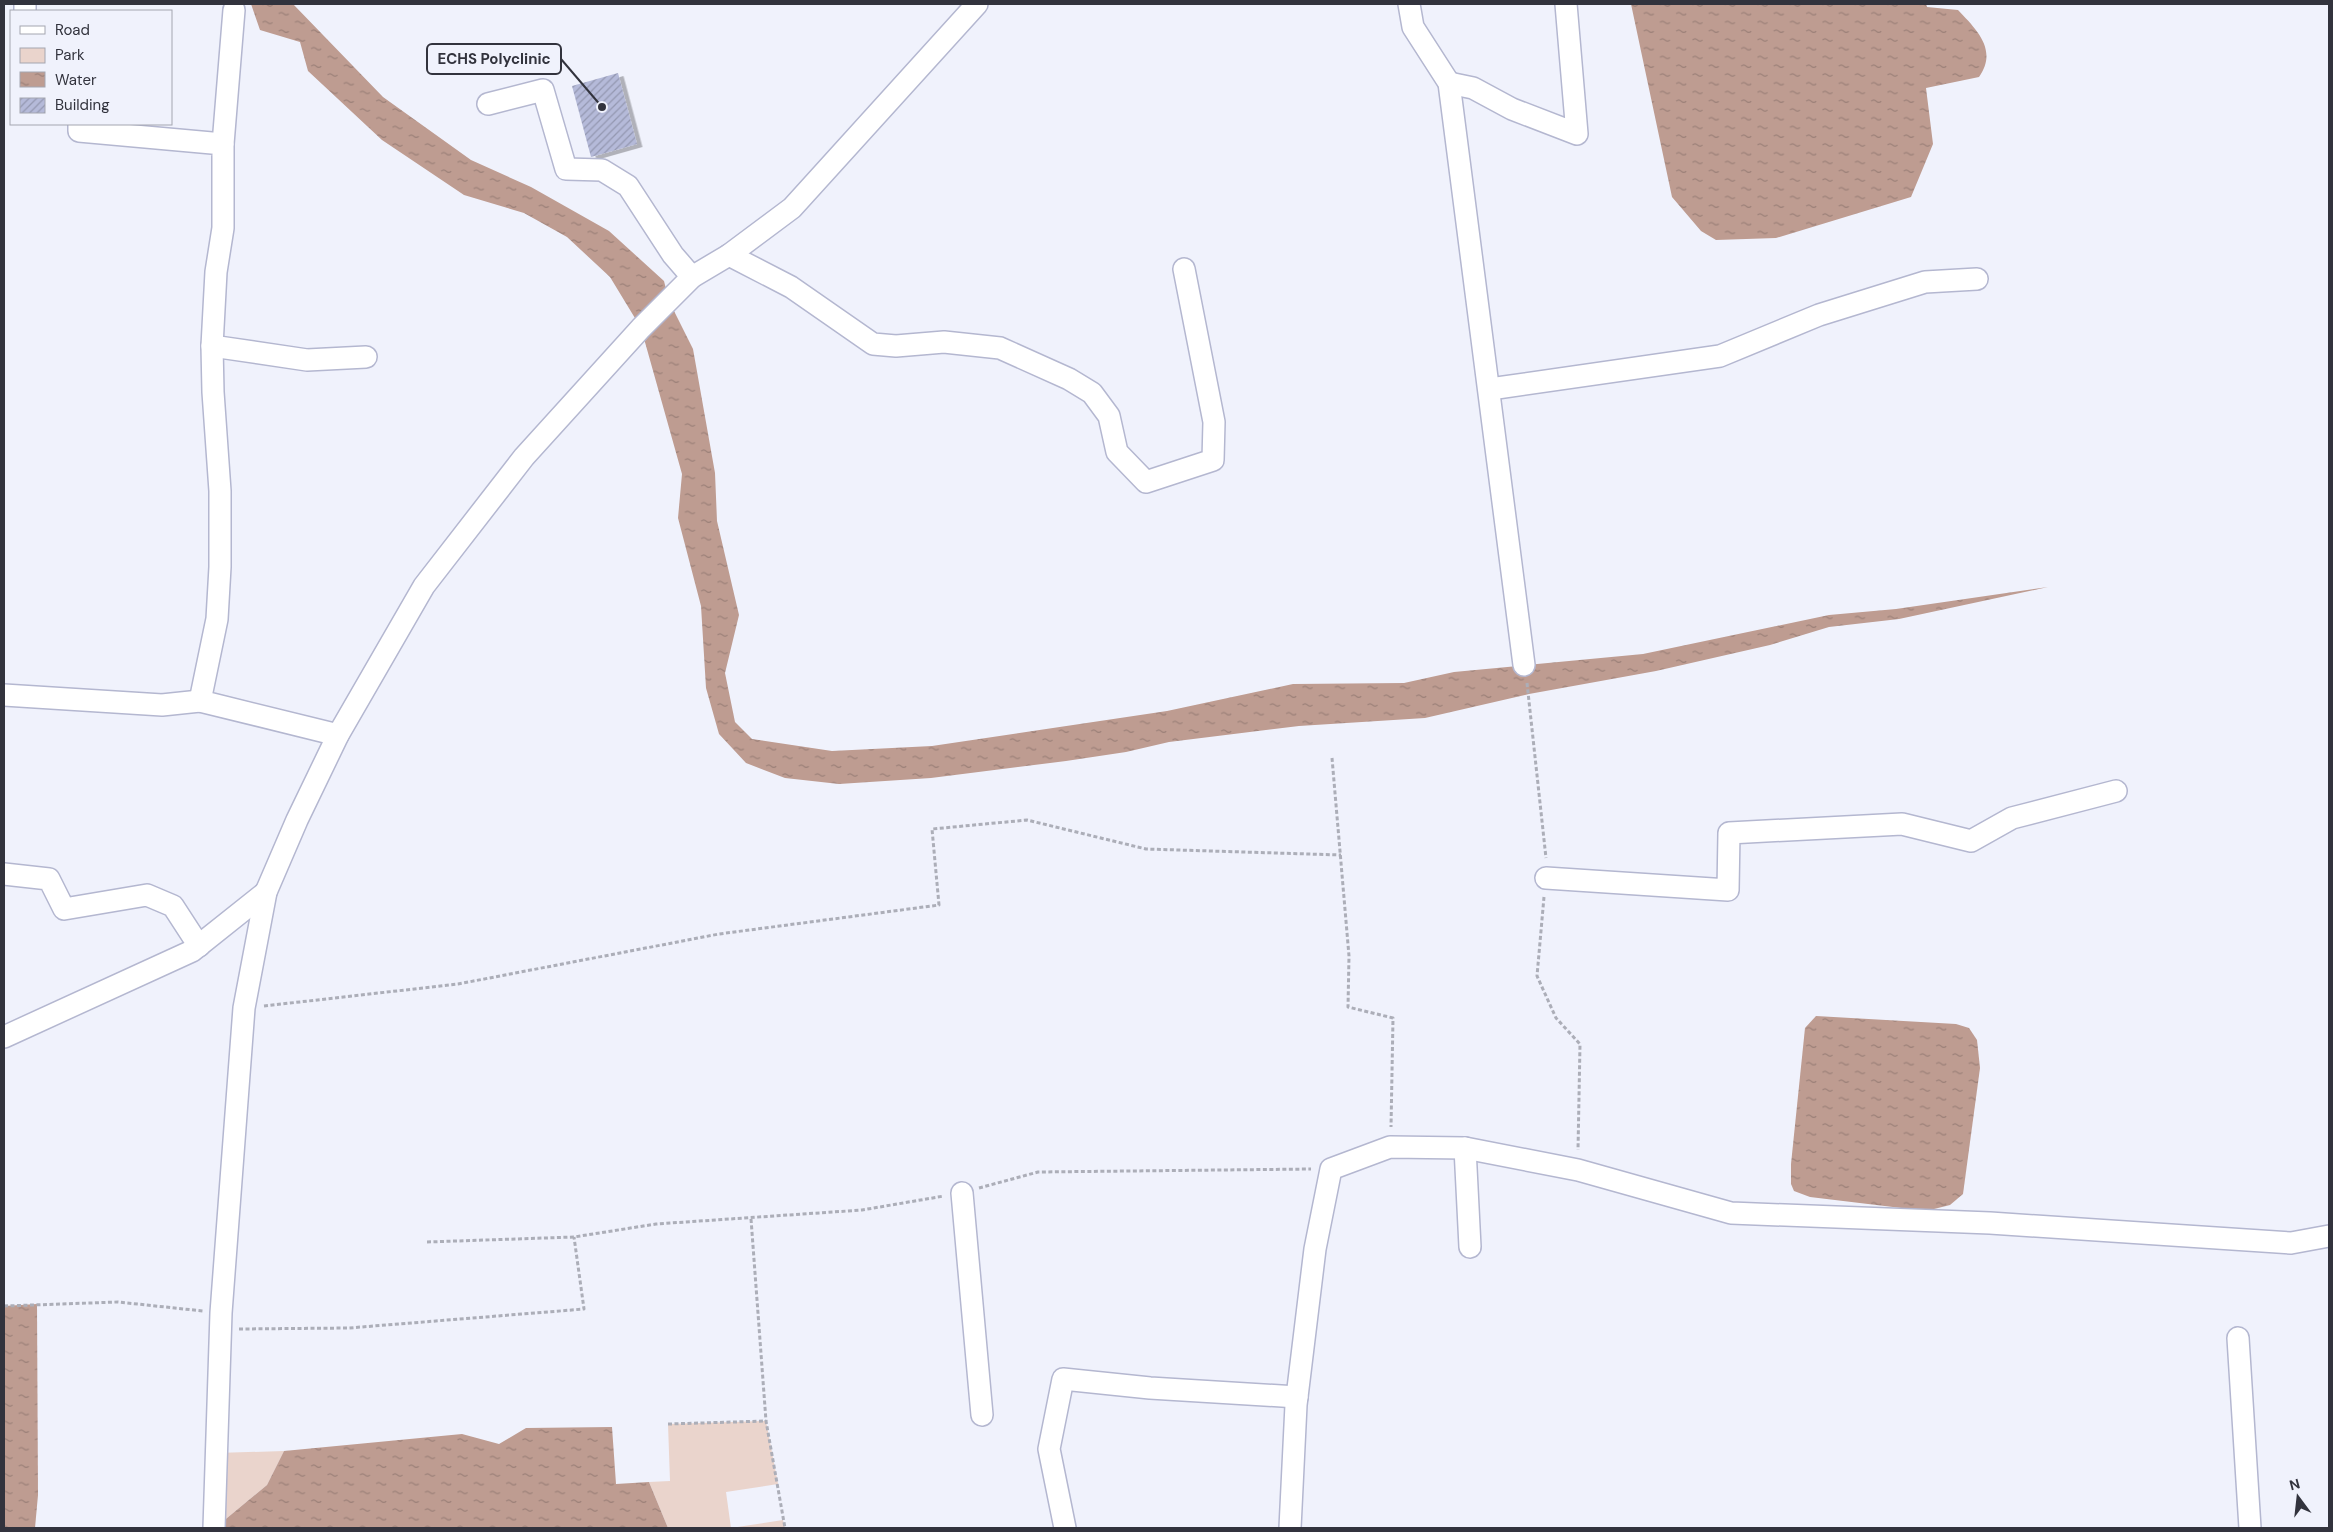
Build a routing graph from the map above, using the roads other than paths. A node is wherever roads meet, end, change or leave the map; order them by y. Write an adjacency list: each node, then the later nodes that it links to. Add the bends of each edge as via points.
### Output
1 (978, 4): 9 (street, via 792,208)
2 (1409, 4): 5 (street, via 1414,27)
3 (1566, 4): 5 (street, via 1577,134 1512,109 1472,88)
4 (234, 10): 8 (street)
5 (1449, 83): 15 (street)
6 (488, 104): 11 (street, via 543,90 566,168 602,170 628,186)
7 (79, 125): 8 (street, via 79,131)
8 (223, 144): 13 (street, via 223,228 216,272)
9 (729, 255): 10 (street, via 791,287 873,344 896,346 944,342 1000,348 1069,379 1092,393 1109,416 1117,452 1146,482 1213,460 1214,422); 11 (street)
10 (1184, 269)
11 (692, 277): 19 (street, via 524,458 424,586)
12 (1976, 279): 15 (street, via 1925,282 1819,315 1720,356)
13 (212, 346): 14 (street, via 306,360); 18 (street, via 220,491 220,567 217,619)
14 (366, 357)
15 (1490, 389): 16 (street)
16 (1524, 665)
17 (4, 695): 18 (street, via 162,706)
18 (200, 701): 19 (street)
19 (338, 735): 23 (street)
20 (2116, 791): 22 (street, via 2012,818 1971,841 1902,824 1729,833 1728,890)
21 (4, 874): 24 (street, via 49,879 64,909 147,895 173,906)
22 (1546, 878)
23 (266, 892): 24 (street); 33 (street, via 244,1008 221,1321)
24 (199, 946): 25 (street)
25 (4, 1037)
26 (1465, 1148): 28 (street, via 1578,1170 1731,1214 1990,1223 2291,1243); 29 (street); 31 (street, via 1390,1148 1332,1168 1314,1258)
27 (962, 1193): 32 (street)
28 (2329, 1236)
29 (1470, 1248)
30 (2238, 1338): 36 (street)
31 (1297, 1397): 34 (street, via 1063,1379 1050,1449); 35 (street)
32 (982, 1415)
33 (214, 1528)
34 (1065, 1528)
35 (1290, 1528)
36 (2250, 1528)

